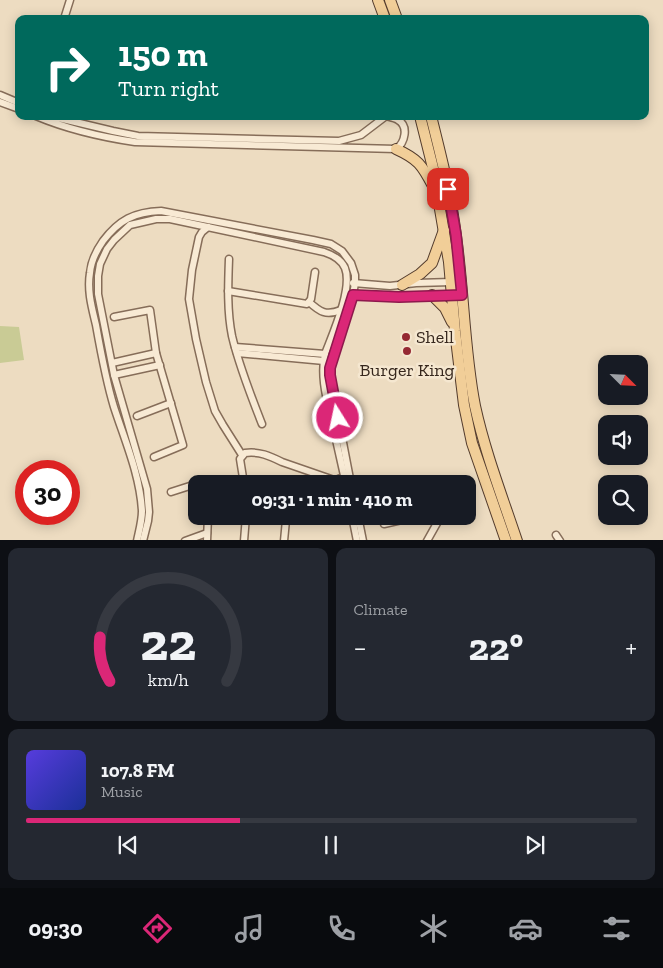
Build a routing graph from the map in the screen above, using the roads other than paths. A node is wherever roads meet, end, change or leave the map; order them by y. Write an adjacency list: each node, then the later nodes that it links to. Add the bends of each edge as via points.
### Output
1 (70, 0): 4 (street)
2 (378, 0): 5 (main road)
3 (390, 0): 6 (main road)
4 (65, 15)
5 (384, 15)
6 (396, 15)
7 (0, 95): 8 (street)
8 (15, 101)
9 (0, 102): 10 (street)
10 (15, 108)
11 (55, 120): 17 (street, via 96,135 135,142)
12 (58, 120): 13 (street, via 138,136 339,141 361,135)
13 (381, 120)
14 (399, 120): 17 (street, via 405,130 402,143)
15 (421, 120): 18 (main road)
16 (432, 120): 24 (main road, via 456,235)
17 (396, 149): 18 (main road, via 416,160)
18 (437, 194): 20 (main road)
19 (208, 227): 23 (street, via 336,256 344,266); 42 (street, via 170,219 142,222 130,225 107,249 100,264 98,294); 48 (street, via 199,237 189,299 215,411)
20 (444, 230): 24 (main road); 26 (main road, via 432,263)
21 (229, 259): 28 (street)
22 (315, 272): 34 (street)
23 (347, 282): 25 (street); 29 (street)
24 (456, 282): 26 (street); 32 (main road)
25 (355, 283): 27 (street); 30 (street); 63 (street, via 351,263 342,251 331,244 161,211 130,217 114,227 95,253 89,290 111,396 141,498 142,521)
26 (402, 284): 27 (street)
27 (389, 286): 33 (street)
28 (228, 290): 34 (street, via 304,304); 38 (street)
29 (345, 295): 30 (street); 35 (street)
30 (353, 295): 33 (street); 53 (street, via 331,362 330,375)
31 (432, 295): 32 (street); 33 (street); 37 (main road, via 445,308)
32 (457, 295): 37 (main road); 73 (main road, via 479,422)
33 (389, 296)
34 (309, 302): 35 (street, via 325,312)
35 (340, 310): 40 (street)
36 (114, 317): 39 (street, via 150,310)
37 (455, 331): 72 (main road, via 472,443)
38 (236, 350): 40 (street); 41 (street); 47 (street)
39 (156, 353): 42 (street); 43 (street)
40 (325, 354): 41 (street)
41 (324, 361): 52 (street, via 326,399)
42 (112, 363): 44 (street)
43 (160, 364): 44 (street); 45 (street)
44 (114, 375): 64 (street, via 147,489 149,512)
45 (171, 403): 46 (street); 49 (street, via 183,445)
46 (137, 416)
47 (262, 424)
48 (242, 455): 50 (street); 51 (street, via 259,453)
49 (154, 457)
50 (243, 475)
51 (320, 475)
52 (344, 475)
53 (349, 475)
54 (188, 487): 55 (street)
55 (171, 492)
56 (207, 525): 62 (street)
57 (245, 525): 67 (street)
58 (286, 525): 68 (street)
59 (354, 525): 69 (street)
60 (360, 525): 70 (street)
61 (436, 525): 71 (street)
62 (207, 533): 65 (street); 66 (street)
63 (137, 540)
64 (144, 540)
65 (185, 540)
66 (207, 540)
67 (244, 540)
68 (284, 540)
69 (357, 540)
70 (363, 540)
71 (427, 540)
72 (506, 540)
73 (517, 540)

